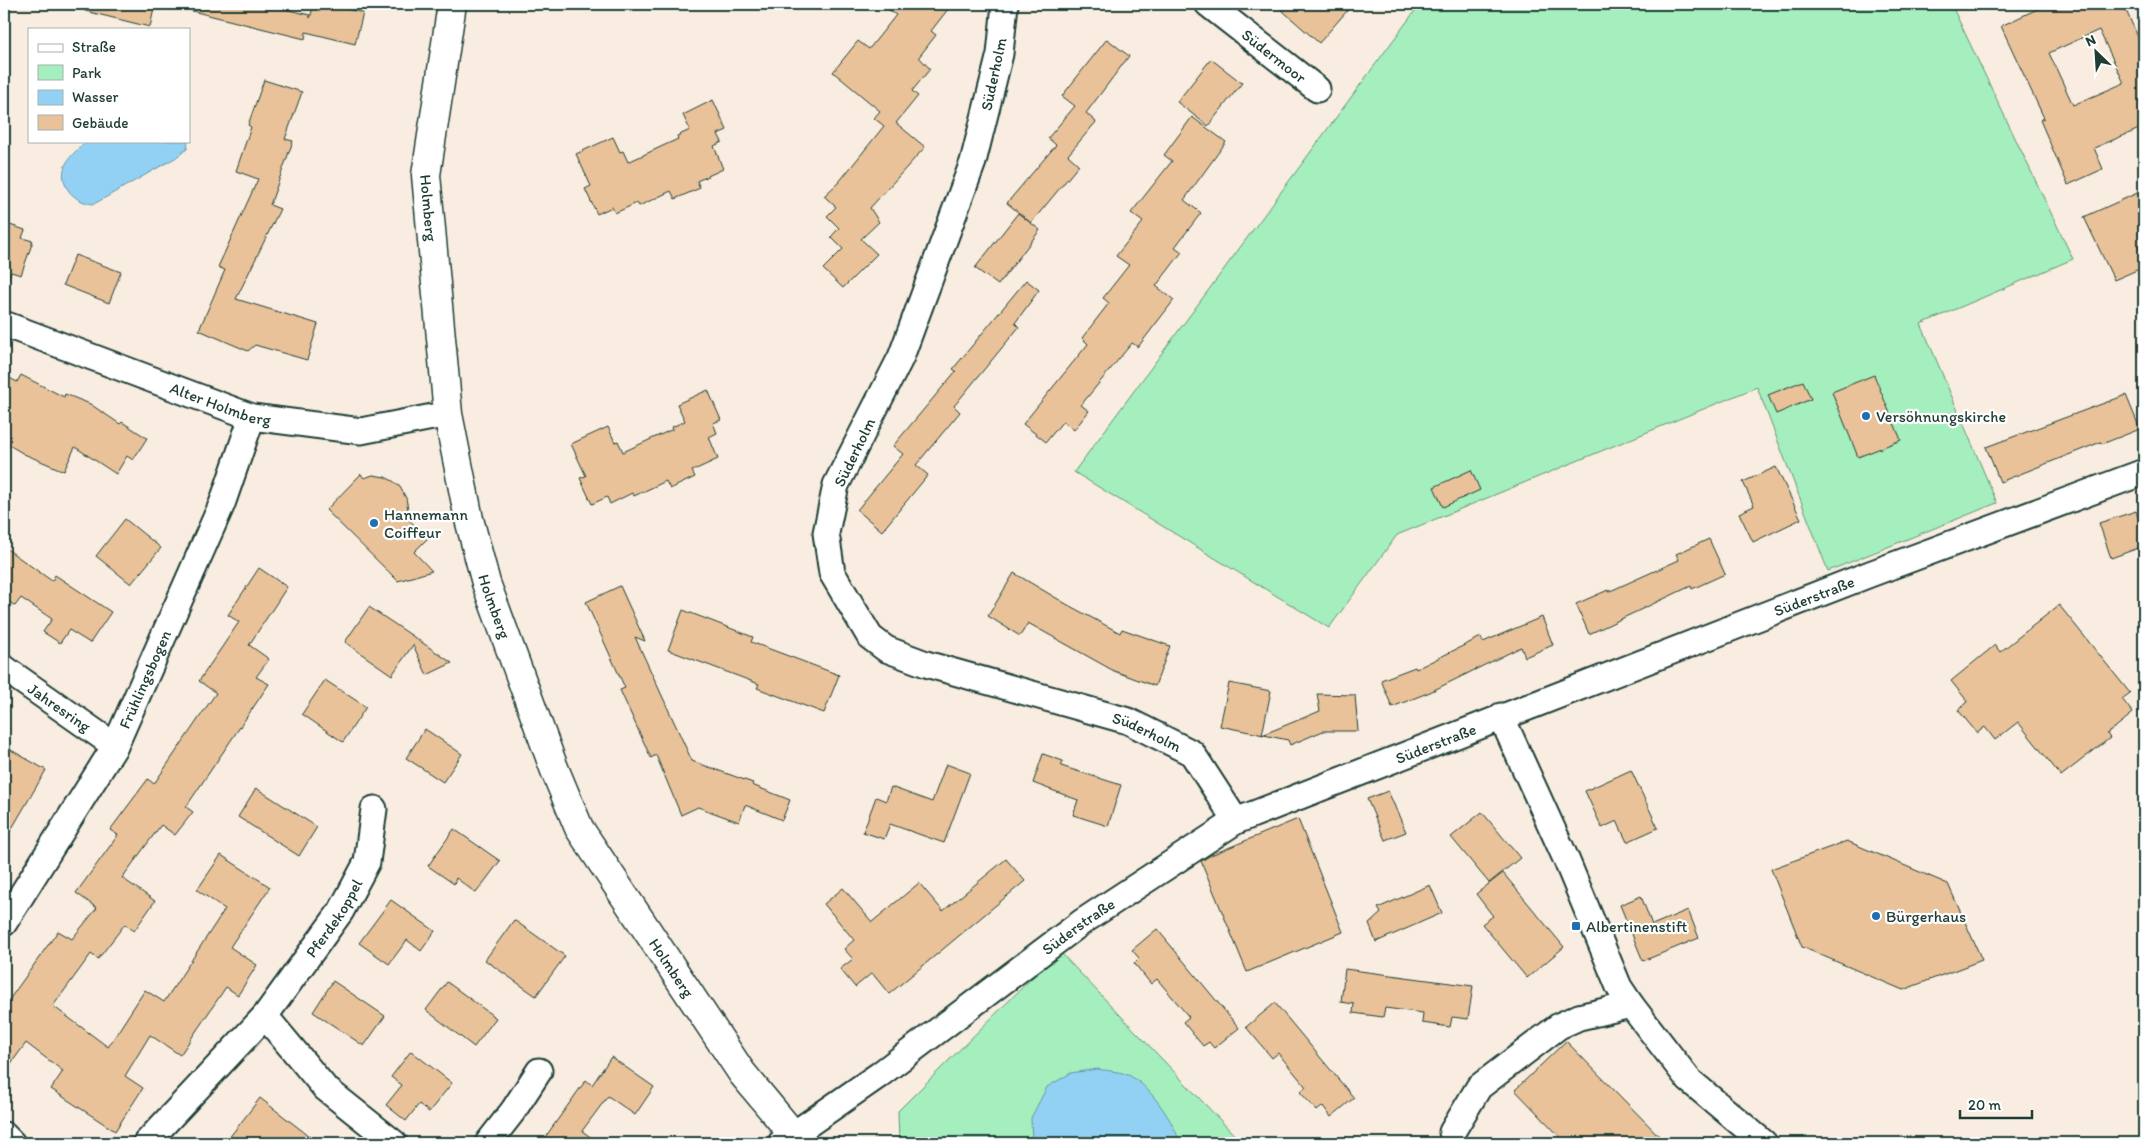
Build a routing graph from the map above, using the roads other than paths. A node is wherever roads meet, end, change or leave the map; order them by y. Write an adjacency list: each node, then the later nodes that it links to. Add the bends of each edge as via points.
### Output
1 (452, 4): 6 (street, Holmberg, via 426,175)
2 (1005, 4): 13 (street, Süderholm, via 1000,54 973,162 901,357 836,485 826,533 832,574 870,637 886,649 926,664 1128,721 1192,753)
3 (1208, 4): 4 (street, Südermoor)
4 (1317, 89)
5 (4, 324): 7 (street, Alter Holmberg)
6 (448, 414): 7 (street, Alter Holmberg, via 361,431); 20 (street, Holmberg, via 469,520 486,584 579,828 742,1074)
7 (252, 417): 11 (street, Frühlingsbogen, via 222,504)
8 (2144, 472): 10 (street, Süderstraße, via 1887,567)
9 (4, 668): 11 (street, Jahresring)
10 (1502, 716): 13 (street, Süderstraße); 15 (street, via 1619,987)
11 (115, 746): 14 (street, Frühlingsbogen)
12 (374, 809): 16 (street, Pferdekoppel, via 367,862 341,911)
13 (1236, 821): 20 (street, Süderstraße, via 1082,922)
14 (4, 923)
15 (1631, 1005): 18 (street, via 1579,1017 1559,1026 1479,1087); 25 (street, via 1689,1080)
16 (265, 1016): 22 (street, Pferdekoppel); 23 (street, via 325,1088)
17 (539, 1071): 24 (street)
18 (1452, 1132)
19 (4, 1135): 21 (street)
20 (791, 1141)
21 (12, 1143)
22 (146, 1143)
23 (394, 1143)
24 (488, 1143)
25 (1764, 1143)

